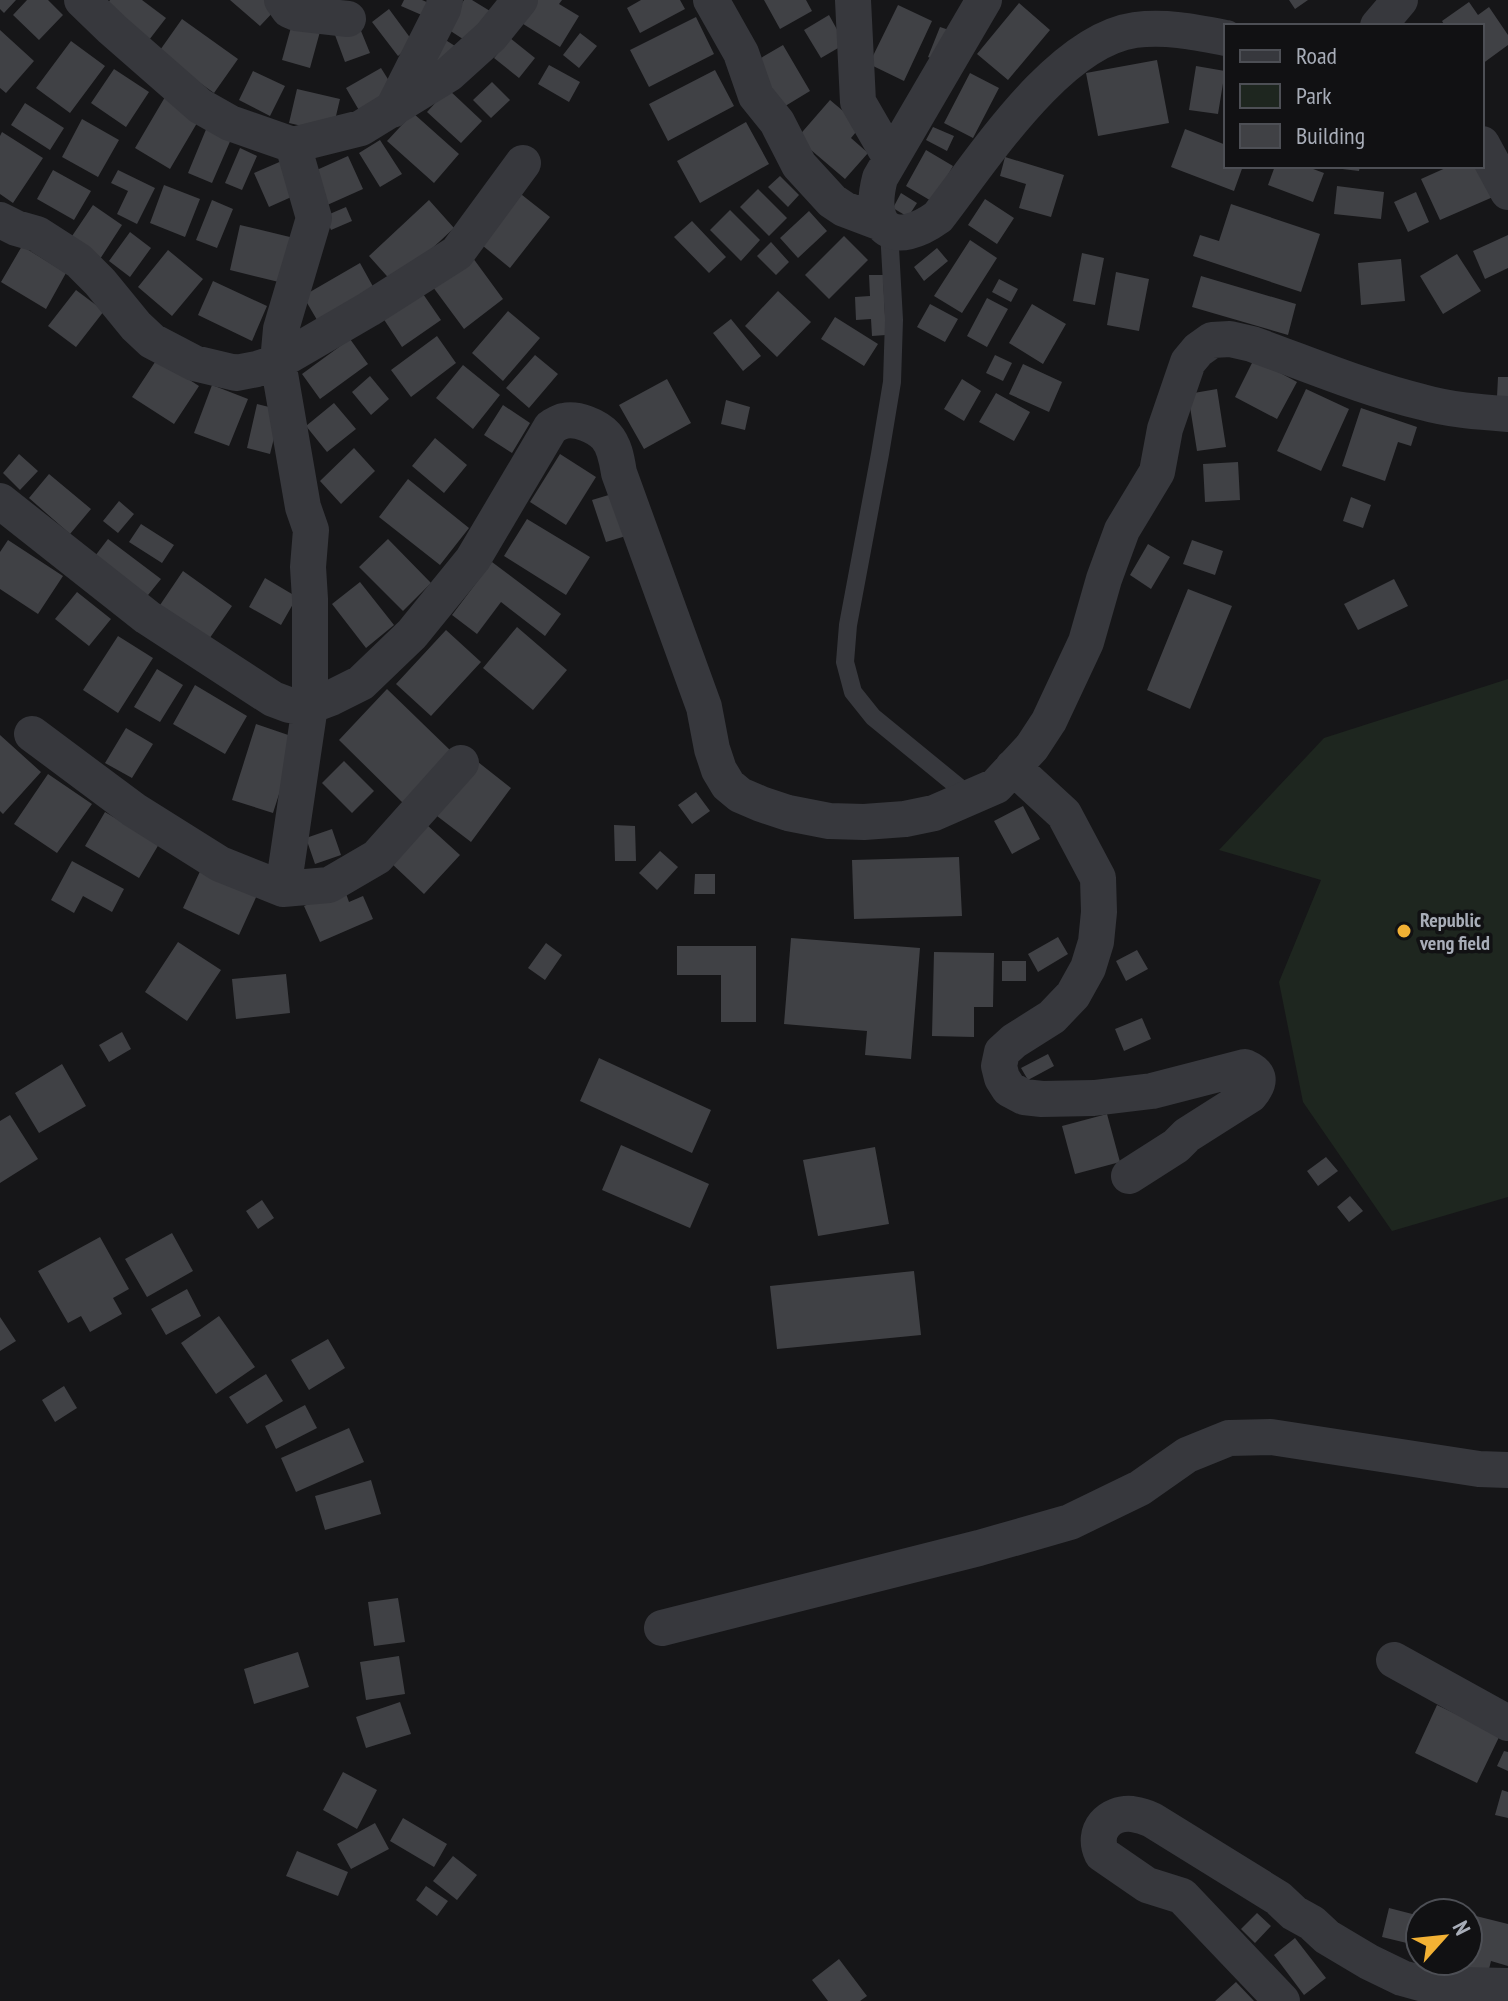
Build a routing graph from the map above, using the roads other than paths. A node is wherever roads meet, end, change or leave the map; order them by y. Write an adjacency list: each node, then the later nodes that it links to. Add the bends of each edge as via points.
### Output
1 (82, 0): 14 (street, via 200,106 230,123)
2 (282, 0): 9 (street, via 296,13)
3 (445, 0): 13 (street)
4 (520, 0): 13 (street, via 449,74)
5 (711, 0): 20 (street, via 741,53 756,96 777,122 799,165 832,201)
6 (853, 0): 16 (street, via 858,102)
7 (984, 0): 16 (street)
8 (1402, 0): 10 (street); 11 (street)
9 (348, 19)
10 (1380, 24)
11 (1417, 24)
12 (1224, 38): 20 (street, via 1160,28 1108,37 1049,80 938,217 906,233)
13 (391, 111): 14 (street, via 361,128)
14 (293, 145): 21 (street, via 314,218 281,329)
15 (1484, 148): 18 (street)
16 (891, 159): 20 (street, via 876,194 876,211)
17 (523, 163): 21 (street, via 457,253)
18 (1508, 192)
19 (0, 220): 21 (street, via 37,234 79,261 136,326 172,353 236,373)
20 (885, 227): 28 (lane, via 894,320 892,382 845,662 853,692 873,717)
21 (278, 362): 24 (street, via 311,530)
22 (1508, 414): 27 (street, via 1414,400 1252,344 1212,340 1188,362 1157,472 1122,530 1086,642 1049,721)
23 (0, 501): 24 (street, via 147,617 273,699)
24 (310, 706): 28 (street, via 361,683 412,634 473,559 551,427 577,421 607,436 615,451 728,785 761,804 829,821 905,819); 29 (street)
25 (32, 734): 29 (street, via 134,810 220,864)
26 (461, 763): 29 (street, via 377,857 329,885)
27 (1013, 767): 28 (street, via 996,786); 30 (street, via 1064,814 1098,878 1099,912 1088,968 1073,995 1052,1017 1002,1052 999,1066 1009,1089 1024,1097 1066,1099 1152,1091 1245,1067 1258,1078 1250,1095)
28 (972, 798)
29 (283, 889)
30 (1129, 1176)
31 (1508, 1470): 32 (street, via 1271,1437 1229,1438 1187,1455 1140,1488 1070,1522)
32 (662, 1628)
33 (1394, 1660): 34 (street)
34 (1508, 1723)
35 (1508, 1986): 36 (street, via 1435,1987 1402,1978 1327,1937 1278,1898 1152,1820 1129,1814 1109,1820 1097,1837 1102,1854 1147,1885 1182,1896)
36 (1282, 2001)

